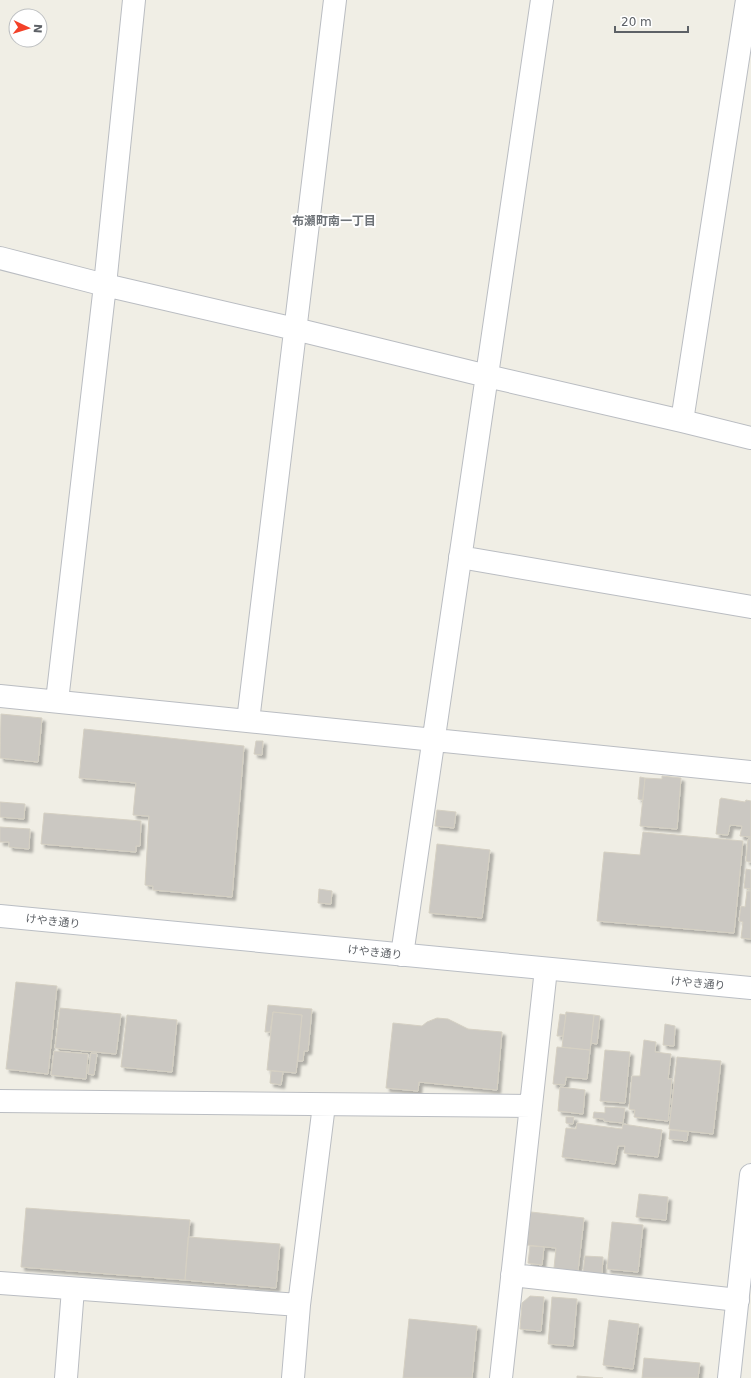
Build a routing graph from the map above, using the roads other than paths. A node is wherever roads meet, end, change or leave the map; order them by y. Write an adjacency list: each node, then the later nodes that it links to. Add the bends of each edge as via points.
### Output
1 (134, 0): 6 (street)
2 (335, 0): 7 (street)
3 (542, 0): 8 (street)
4 (747, 0): 9 (street)
5 (0, 258): 6 (street)
6 (105, 285): 7 (street); 14 (street)
7 (295, 329): 8 (street); 15 (street)
8 (487, 376): 9 (street); 11 (street)
9 (682, 421): 10 (street)
10 (751, 438)
11 (460, 557): 12 (street); 16 (street)
12 (751, 607)
13 (0, 696): 14 (street)
14 (57, 701): 15 (street)
15 (248, 721): 16 (street)
16 (433, 740): 17 (street); 19 (street)
17 (751, 772)
18 (0, 916): 19 (street, けやき通り)
19 (402, 955): 20 (street, けやき通り)
20 (546, 969): 21 (street, けやき通り); 24 (street)
21 (751, 988)
22 (0, 1101): 23 (street)
23 (324, 1105): 24 (street); 31 (street)
24 (531, 1106): 27 (street)
25 (751, 1175): 26 (street)
26 (750, 1203): 30 (street)
27 (512, 1275): 30 (street); 34 (street)
28 (0, 1283): 29 (street)
29 (73, 1289): 31 (street); 32 (street)
30 (738, 1300): 35 (street)
31 (299, 1305): 33 (street)
32 (66, 1378)
33 (294, 1378)
34 (501, 1378)
35 (729, 1378)

